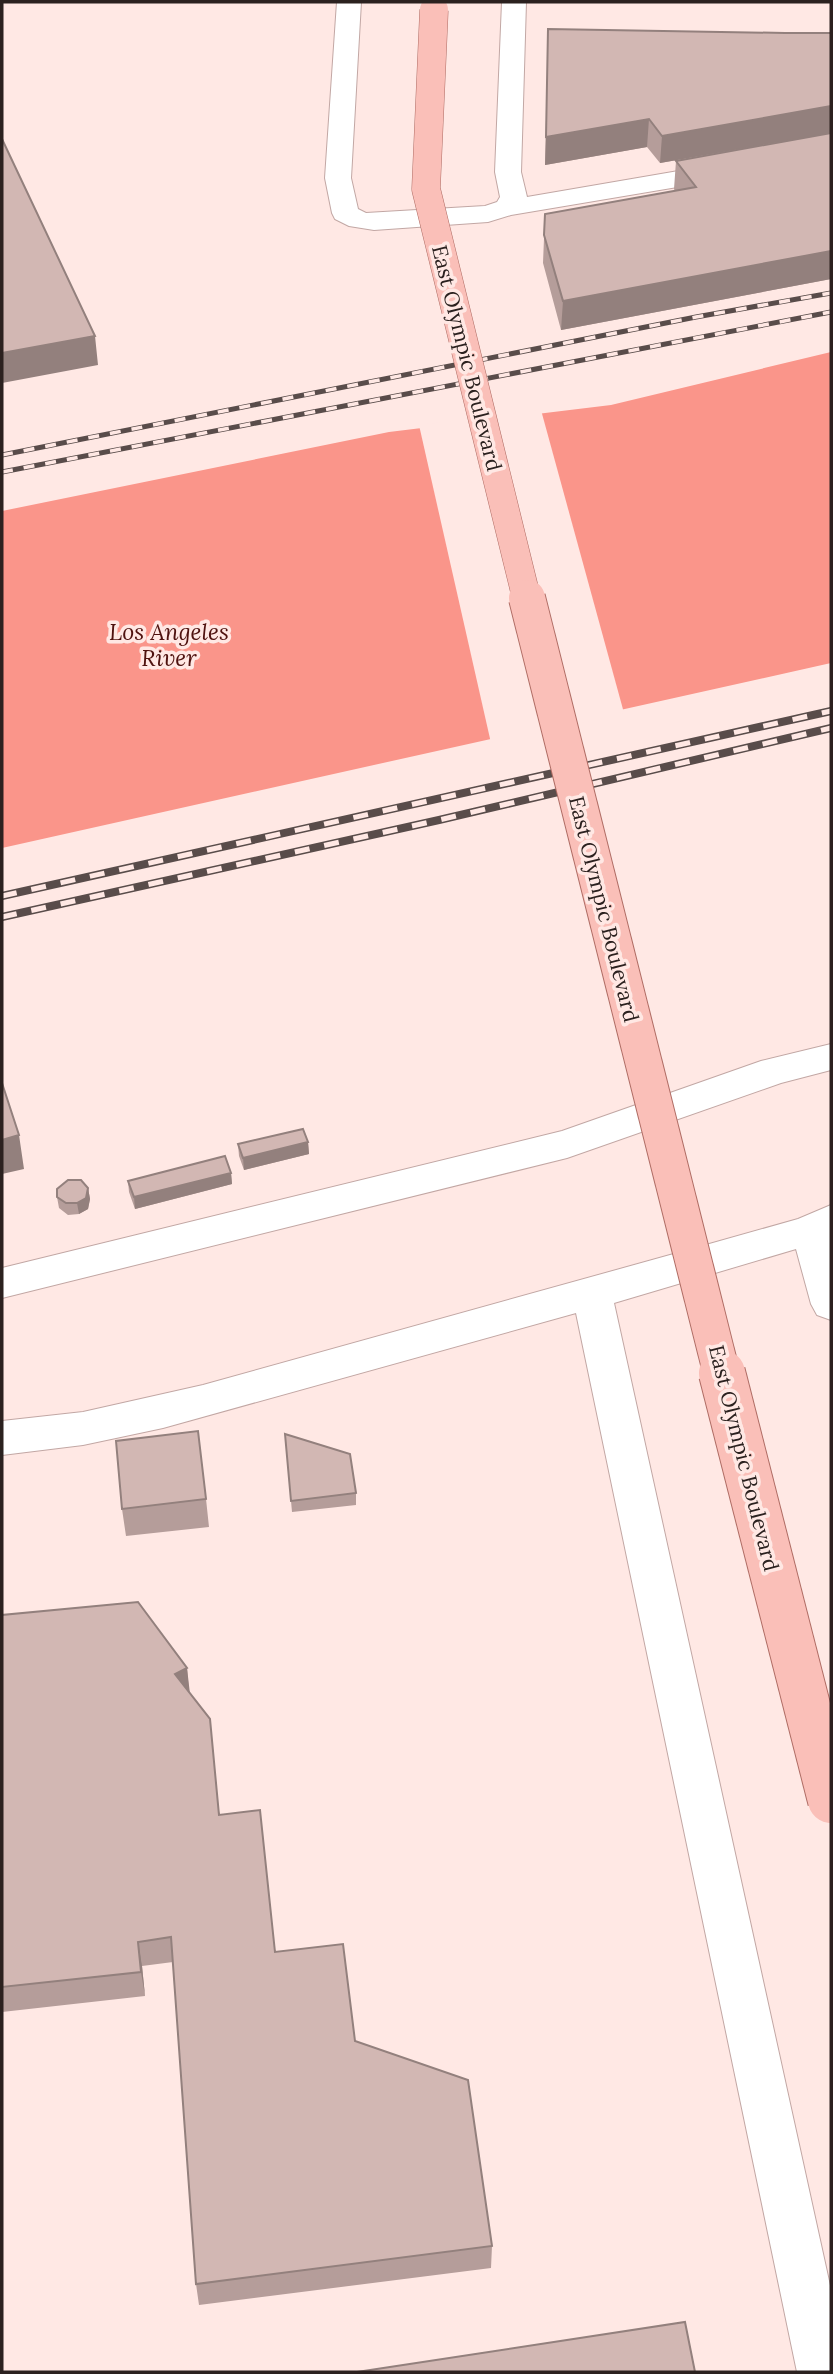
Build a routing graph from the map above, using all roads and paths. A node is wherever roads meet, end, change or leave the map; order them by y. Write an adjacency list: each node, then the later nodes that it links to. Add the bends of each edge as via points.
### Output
1 (349, 2): 5 (lane, via 338,178 345,213 374,222 488,214)
2 (514, 2): 5 (lane, via 508,172 514,198)
3 (434, 10): 12 (main road, East Olympic Boulevard, bridge, via 426,189)
4 (750, 166): 5 (lane)
5 (506, 208)
6 (831, 1057): 8 (lane, via 774,1071 567,1144)
7 (821, 1225): 9 (lane); 10 (lane)
8 (2, 1283)
9 (592, 1295): 11 (lane, via 166,1410 40,1436); 13 (lane)
10 (831, 1304)
11 (2, 1438)
12 (831, 1800)
13 (823, 2372)

